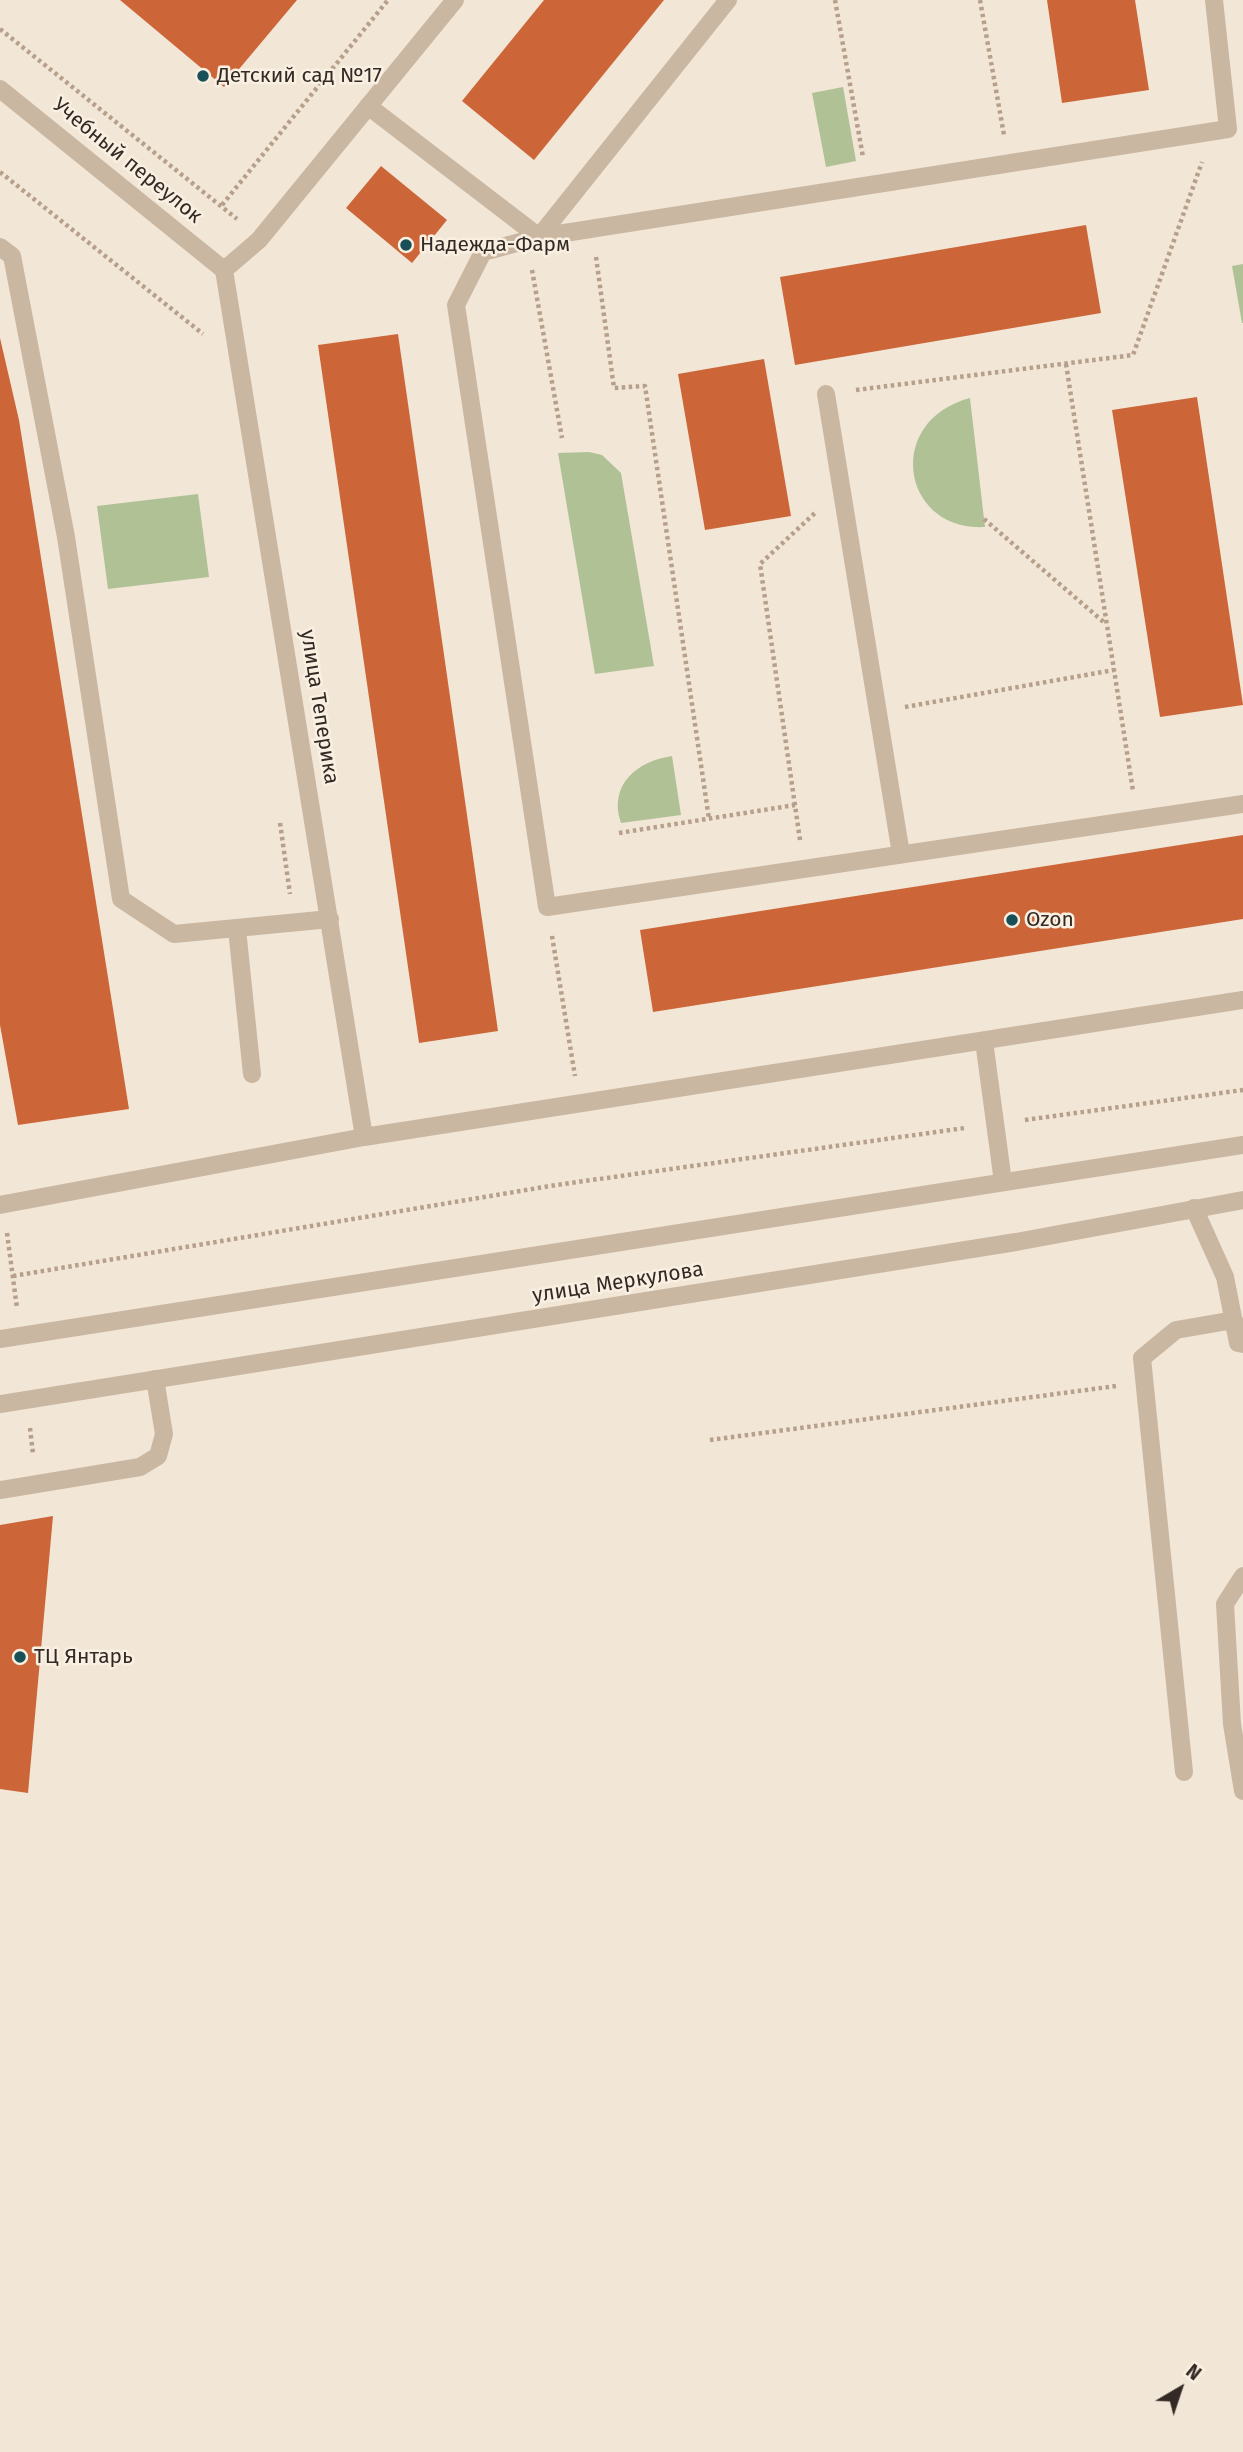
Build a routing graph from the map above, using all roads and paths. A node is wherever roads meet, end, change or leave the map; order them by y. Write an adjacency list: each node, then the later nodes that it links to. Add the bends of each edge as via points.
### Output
1 (388, 0): 14 (path)
2 (454, 0): 9 (street)
3 (728, 0): 16 (street)
4 (835, 0): 13 (path)
5 (980, 0): 11 (path)
6 (1214, 0): 10 (street, via 1228,130)
7 (0, 29): 14 (path)
8 (0, 89): 19 (street, Учебный переулок)
9 (369, 106): 16 (street); 17 (street)
10 (1212, 131): 11 (street); 21 (path, via 1133,355)
11 (1009, 164): 13 (street)
12 (0, 172): 20 (path)
13 (868, 186): 15 (street)
14 (222, 205): 17 (path)
15 (592, 228): 16 (street); 31 (path, via 614,388 646,386)
16 (533, 238): 23 (path); 36 (street, via 482,253 456,305)
17 (259, 240): 19 (street)
18 (0, 247): 38 (street, via 12,256 66,537 121,899 174,934)
19 (224, 270): 37 (street, улица Теперика)
20 (206, 337)
21 (1066, 363): 22 (path); 26 (path)
22 (826, 394): 24 (street)
23 (562, 439)
24 (842, 489): 28 (street); 30 (path, via 760,564)
25 (984, 519): 26 (path)
26 (1107, 625): 27 (path)
27 (1114, 670): 28 (path); 32 (path)
28 (878, 711): 34 (street)
29 (1243, 804): 32 (street)
30 (795, 805): 31 (path); 35 (path)
31 (709, 818): 33 (path)
32 (1138, 819): 34 (street)
33 (619, 833)
34 (901, 854): 35 (street)
35 (804, 869): 36 (street)
36 (547, 907): 43 (path)
37 (330, 919): 38 (street); 45 (street, улица Теперика)
38 (237, 929): 41 (street)
39 (1243, 1000): 40 (street)
40 (984, 1041): 43 (street); 44 (street)
41 (252, 1074)
42 (1243, 1090): 44 (path)
43 (579, 1104): 45 (street)
44 (995, 1124): 47 (street); 49 (path, via 556,1185 13,1276)
45 (364, 1137): 49 (street)
46 (1243, 1145): 47 (street, улица Меркулова)
47 (1003, 1182): 52 (street, улица Меркулова)
48 (1243, 1200): 50 (street, улица Меркулова)
49 (1, 1205)
50 (1194, 1208): 51 (street, via 1224,1277); 54 (street, улица Меркулова, via 1016,1242)
51 (1234, 1320): 53 (street, via 1238,1343); 55 (street, via 1176,1330 1142,1357)
52 (0, 1339)
53 (1243, 1343)
54 (155, 1380): 56 (street, улица Меркулова); 58 (street, via 164,1434 158,1456 140,1467)
55 (1145, 1382): 57 (path); 60 (street)
56 (0, 1404)
57 (710, 1440)
58 (0, 1490)
59 (1243, 1576): 61 (street, via 1225,1604 1232,1724)
60 (1184, 1772)
61 (1243, 1791)

